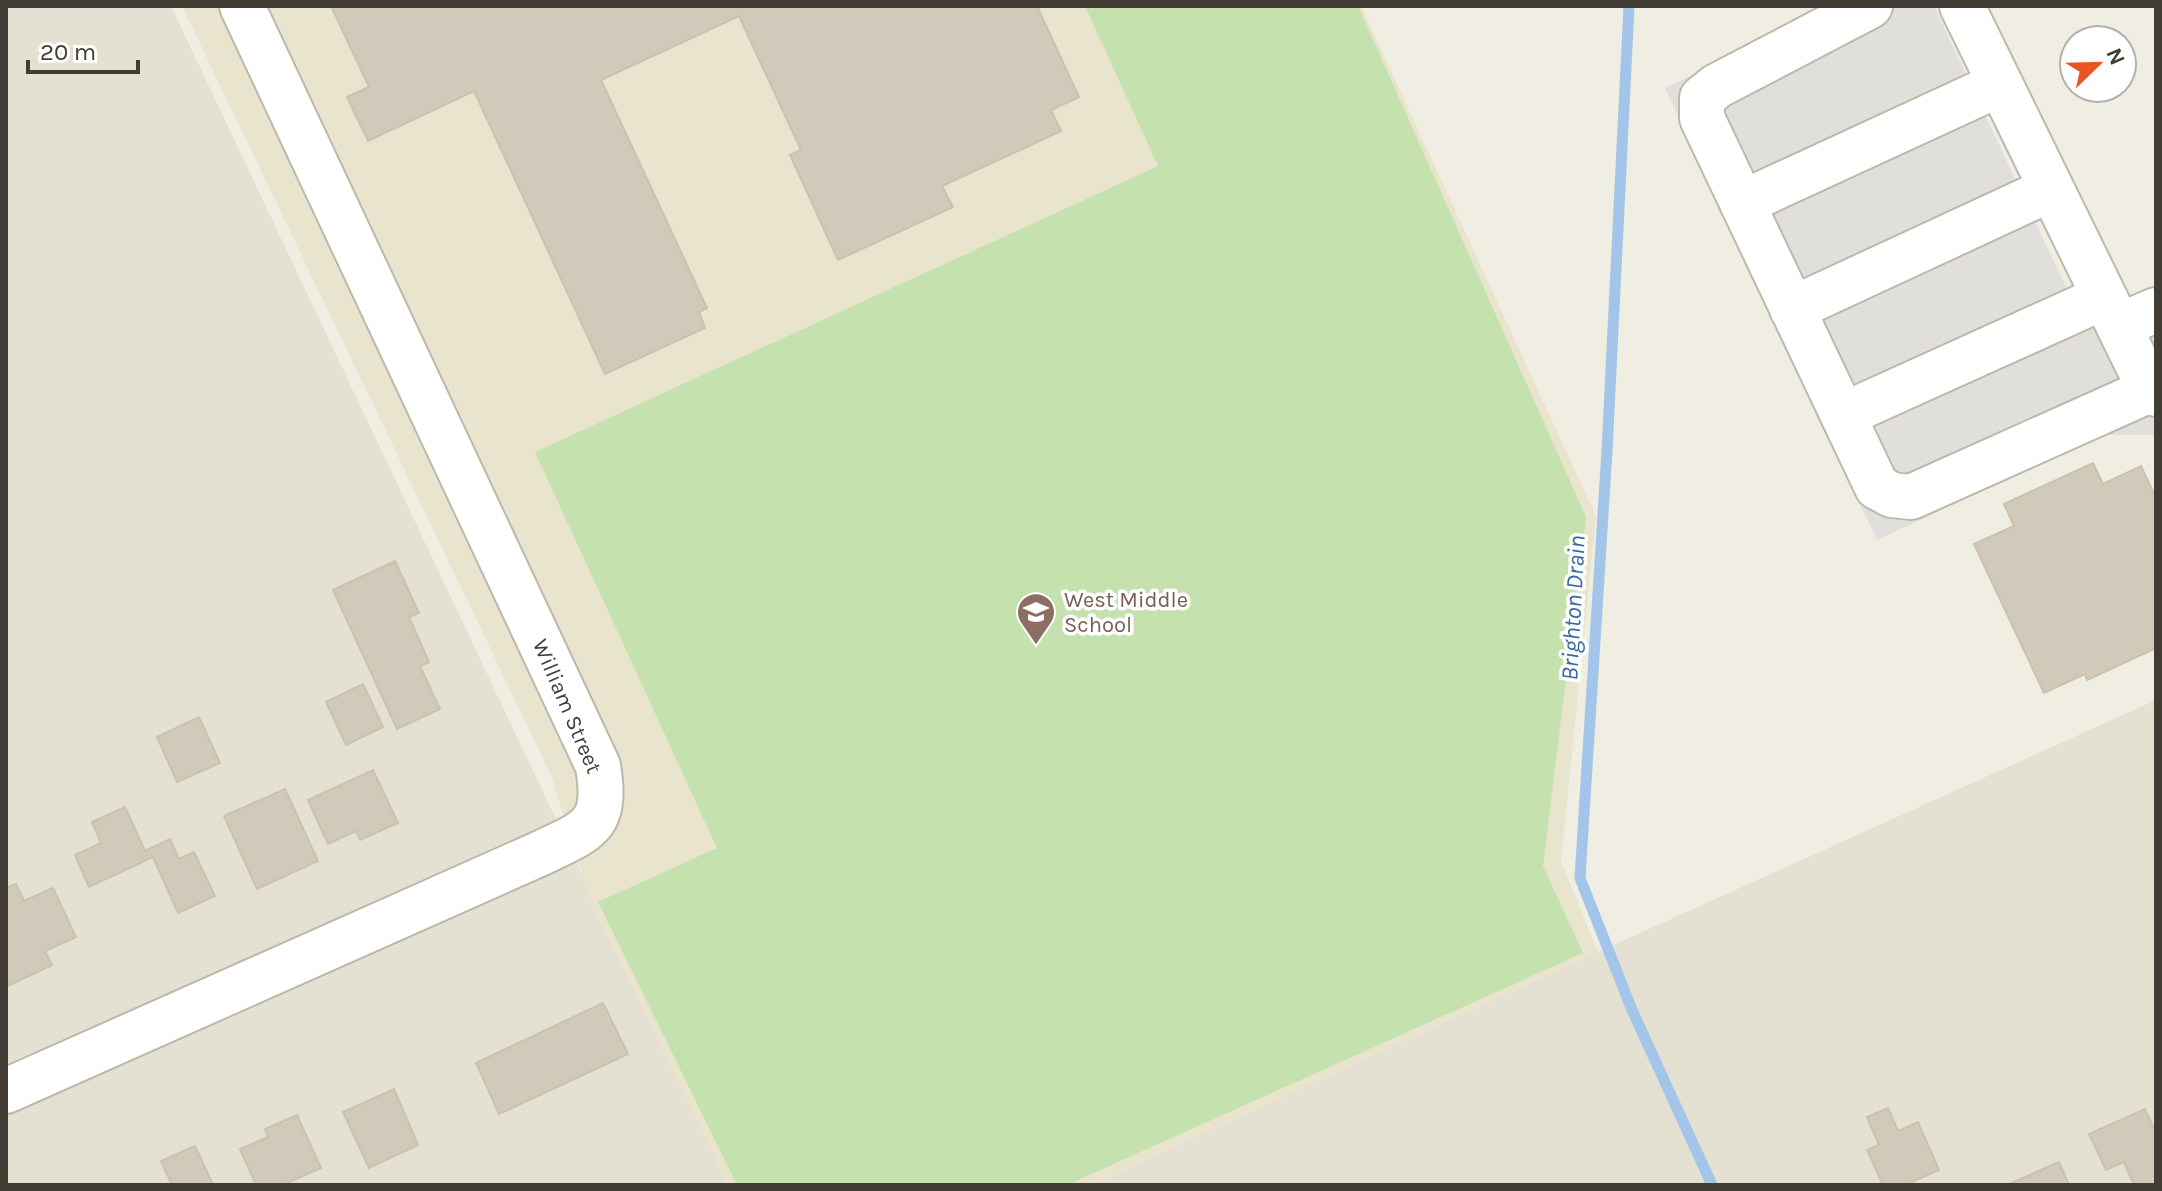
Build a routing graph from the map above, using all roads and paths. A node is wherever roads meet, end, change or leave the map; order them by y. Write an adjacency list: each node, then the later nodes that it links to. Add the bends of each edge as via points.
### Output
1 (242, 6): 11 (street, William Street, via 598,766 603,793 598,815 583,834)
2 (1870, 6): 6 (street, via 1702,98 1702,118)
3 (1962, 6): 4 (street)
4 (2000, 84): 5 (street); 6 (street)
5 (2051, 189): 7 (street); 8 (street)
6 (1742, 203): 7 (street)
7 (1792, 309): 10 (street)
8 (2126, 311): 9 (street); 10 (street)
9 (2152, 387): 10 (street, via 1911,497 1877,487)
10 (1843, 415)
11 (6, 1091)

